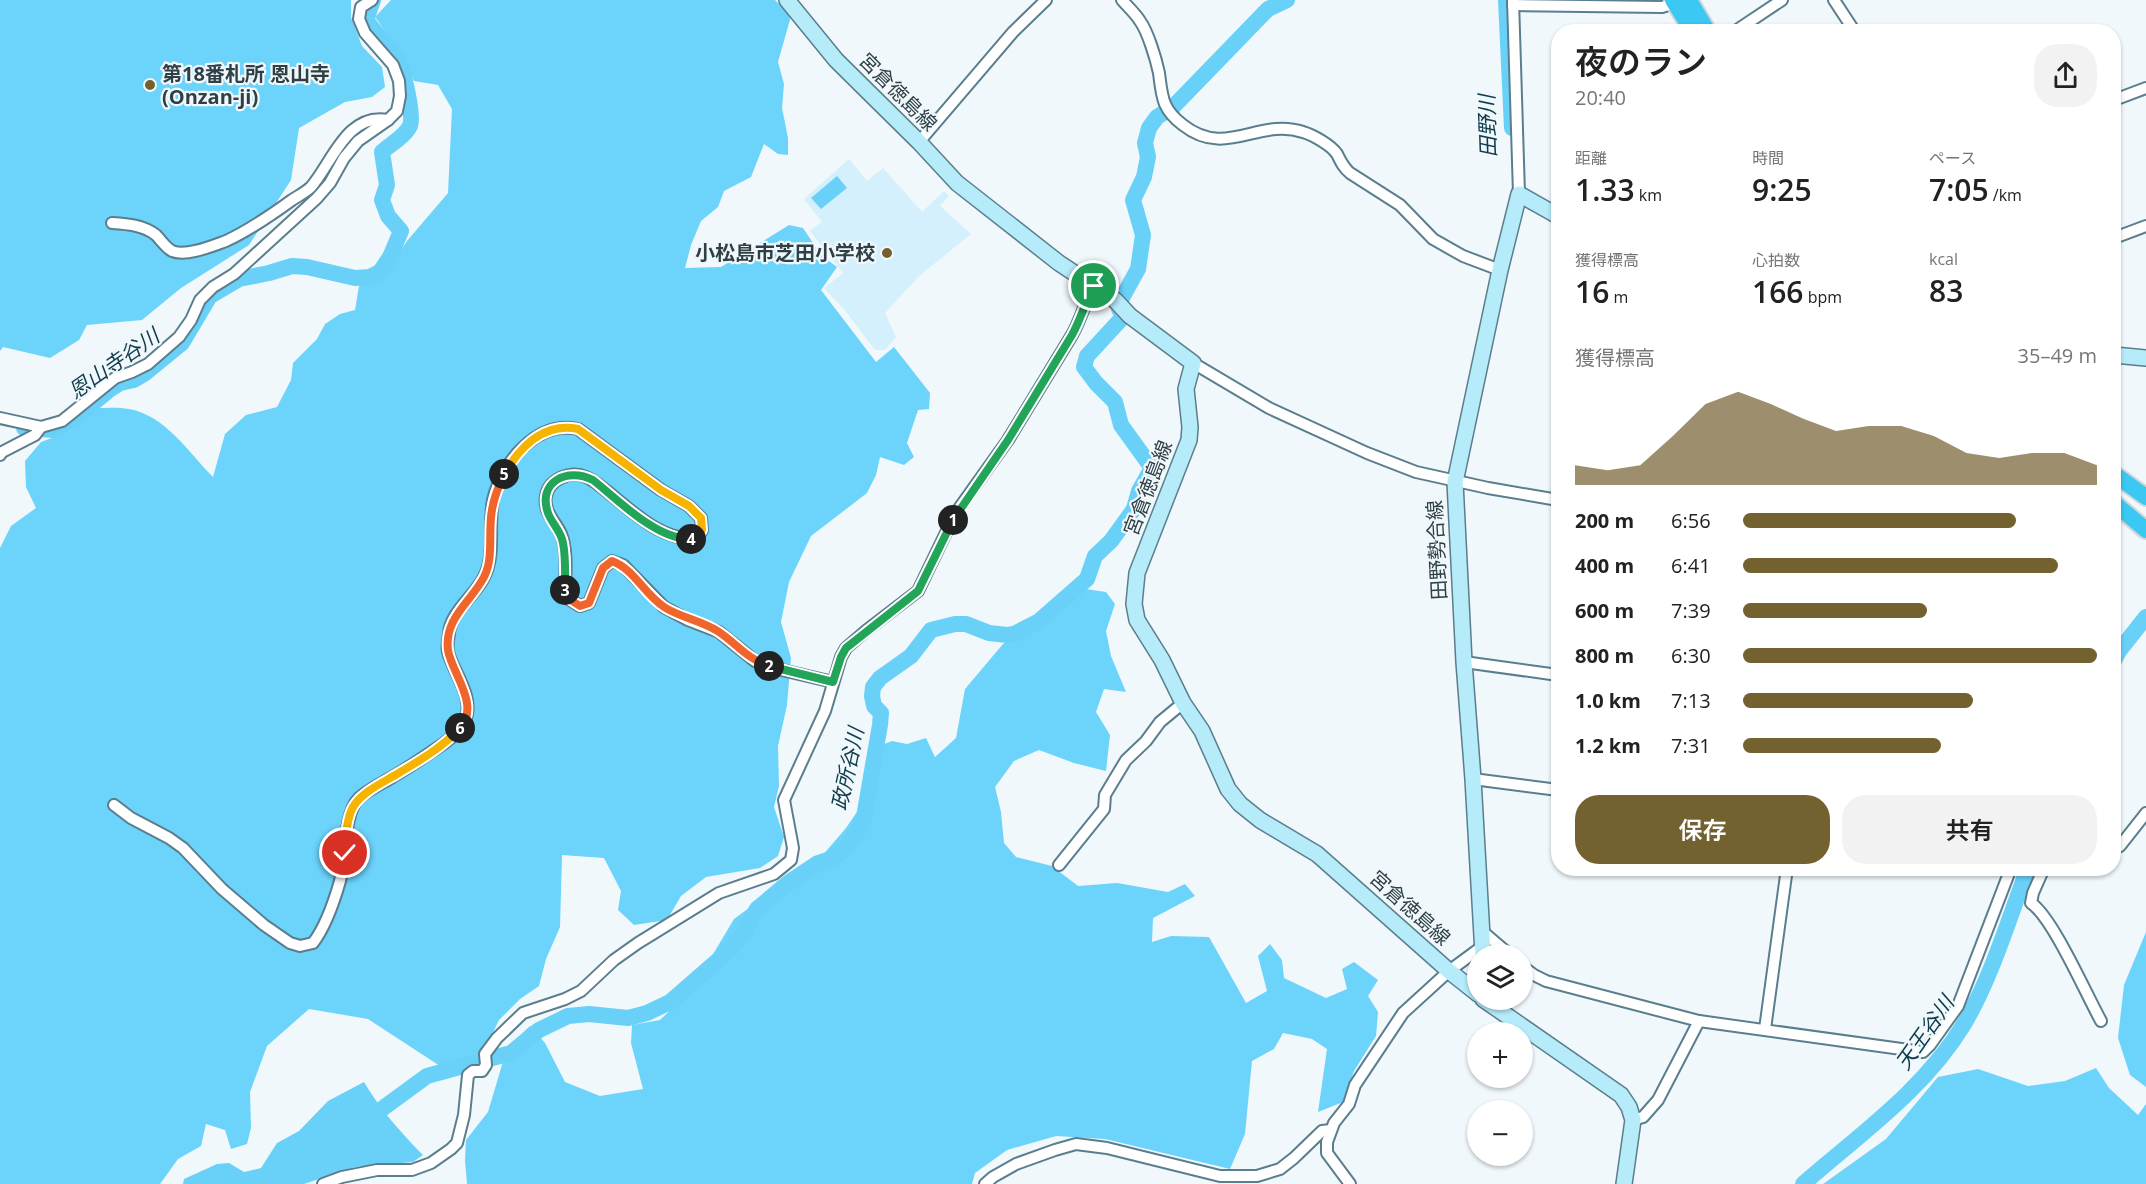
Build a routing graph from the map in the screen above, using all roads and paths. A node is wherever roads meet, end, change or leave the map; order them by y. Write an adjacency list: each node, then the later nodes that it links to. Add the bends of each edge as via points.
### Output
1 (787, 0): 16 (main road, 宮倉徳島線, via 836,60)
2 (1046, 0): 16 (street, via 1013,32)
3 (1122, 0): 22 (street, via 1141,21 1158,72 1160,94 1183,126 1211,139 1224,140 1262,131 1301,131 1336,153 1350,173 1400,205 1433,239)
4 (1782, 0): 11 (street)
5 (1834, 0): 12 (street)
6 (369, 1): 15 (street, via 361,7 359,19 365,33 393,65 399,81 397,111)
7 (1679, 1): 8 (street, via 1662,7); 9 (highway); 10 (highway)
8 (1513, 3): 17 (street)
9 (1689, 24)
10 (1701, 24)
11 (1746, 24)
12 (1849, 24)
13 (2146, 88): 14 (street)
14 (2121, 97)
15 (388, 120): 19 (street, via 366,121 335,149 310,188 258,225 223,242 188,252 173,251 146,229); 28 (street, via 358,141 317,198 200,300 191,320 171,344 147,364 115,378 62,421)
16 (919, 142): 23 (main road, 宮倉徳島線, via 965,189)
17 (1519, 194): 18 (main road); 22 (main road, 田野勢合線)
18 (1551, 212)
19 (112, 223)
20 (2146, 226): 21 (street)
21 (2121, 235)
22 (1500, 270): 31 (main road, 田野勢合線)
23 (1094, 286): 26 (main road, 宮倉徳島線); 38 (street, via 1072,335 1008,440 955,514 918,591 846,648)
24 (2121, 356): 25 (main road)
25 (2146, 358)
26 (1193, 363): 31 (street, via 1269,408 1367,453); 39 (main road, 宮倉徳島線, via 1186,389 1189,440 1134,582 1137,620)
27 (0, 418): 28 (street)
28 (41, 427): 29 (street, via 35,435)
29 (0, 455)
30 (2121, 479): 32 (highway)
31 (1455, 482): 33 (street); 36 (main road, 田野勢合線)
32 (2146, 497)
33 (1551, 499)
34 (2121, 509): 35 (highway)
35 (2146, 530)
36 (1464, 662): 37 (street); 40 (main road, 田野勢合線)
37 (1551, 674)
38 (833, 682): 42 (street, via 754,661 719,632 664,607 623,565 612,561 603,568 589,603 580,606 569,599 565,594 564,545 548,514 546,496 555,480 565,475 583,475 636,515 680,539 696,539 702,530 701,518 689,506 578,429 567,427 542,433 516,454 494,499 489,563 484,578 449,630 448,651 466,698 464,723 418,762 358,799 351,810 339,882 321,933 313,943 290,943 264,925 183,848); 60 (street, via 825,711 784,801 793,848 791,861 774,874 719,893 614,960 581,991 523,1013 507,1026 486,1054 482,1071 468,1075 457,1143 431,1163 412,1170 376,1170)
39 (1183, 703): 45 (street, via 1125,760 1105,795 1104,809); 51 (main road, 宮倉徳島線, via 1202,731 1228,789 1240,804 1317,854)
40 (1473, 779): 41 (street); 49 (main road, 田野勢合線)
41 (1551, 789)
42 (114, 805)
43 (2146, 813): 44 (street)
44 (2121, 845)
45 (1059, 865)
46 (1786, 876): 57 (street)
47 (2009, 876): 57 (street, via 1958,1006 1923,1052)
48 (2040, 876): 56 (street, via 2031,903 2053,931)
49 (1483, 944)
50 (1467, 957): 51 (street)
51 (1449, 971): 53 (main road, 宮倉徳島線); 59 (street, via 1403,1013 1355,1085 1349,1104)
52 (1533, 974): 55 (street)
53 (1467, 985)
54 (1500, 1010): 58 (main road, 宮倉徳島線, via 1621,1095)
55 (1700, 1021): 57 (street); 58 (street, via 1659,1101 1643,1117)
56 (2101, 1021)
57 (1765, 1029)
58 (1634, 1120): 63 (main road)
59 (1331, 1130): 61 (street, via 1322,1131 1280,1168 1257,1176 1220,1176 1076,1144 1016,1164); 62 (street, via 1327,1153)
60 (323, 1184)
61 (985, 1184)
62 (1350, 1184)
63 (1624, 1184)

